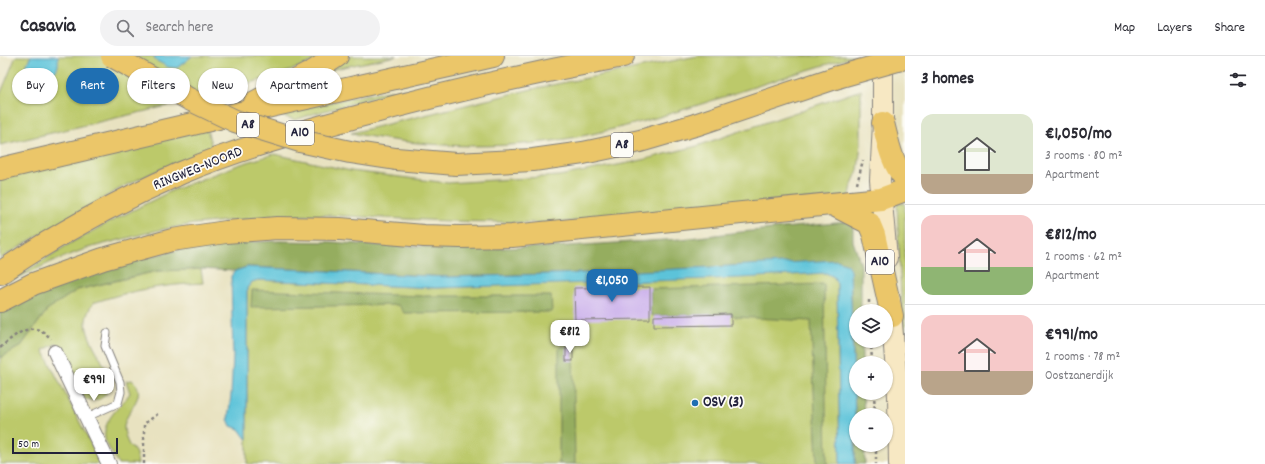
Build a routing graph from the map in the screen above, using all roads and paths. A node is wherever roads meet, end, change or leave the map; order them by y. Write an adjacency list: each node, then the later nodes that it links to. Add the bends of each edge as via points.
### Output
1 (112, 56): 6 (highway, A8, bridge, via 189,99 235,121 300,141 350,152 456,164 533,160 640,141)
2 (337, 56): 7 (highway, A10)
3 (494, 56): 7 (highway, A10)
4 (623, 56): 16 (highway, RINGWEG-NOORD / A10, via 407,103 238,152 182,173 113,206)
5 (882, 56): 8 (main road)
6 (905, 58)
7 (231, 115): 10 (highway, A10)
8 (883, 123): 11 (highway, via 894,162); 13 (main road)
9 (865, 153): 14 (path)
10 (7, 167)
11 (905, 178)
12 (905, 190): 13 (highway)
13 (881, 199): 14 (highway); 19 (main road)
14 (855, 201): 15 (highway)
15 (832, 204): 17 (highway, via 512,236 424,236 340,229 277,228 226,232 172,240 103,259 33,284); 18 (highway, A10, via 869,223)
16 (0, 273)
17 (0, 301)
18 (889, 304)
19 (891, 304)
20 (893, 329): 30 (main road, via 898,396)
21 (107, 333): 25 (lane, via 105,346 120,382 121,392 118,403)
22 (0, 348): 23 (path, via 14,335 35,328 46,333)
23 (55, 352): 25 (street)
24 (159, 413): 28 (path, via 144,424)
25 (87, 417): 27 (street)
26 (876, 452): 29 (path)
27 (109, 464)
28 (144, 464)
29 (876, 464)
30 (899, 464)

